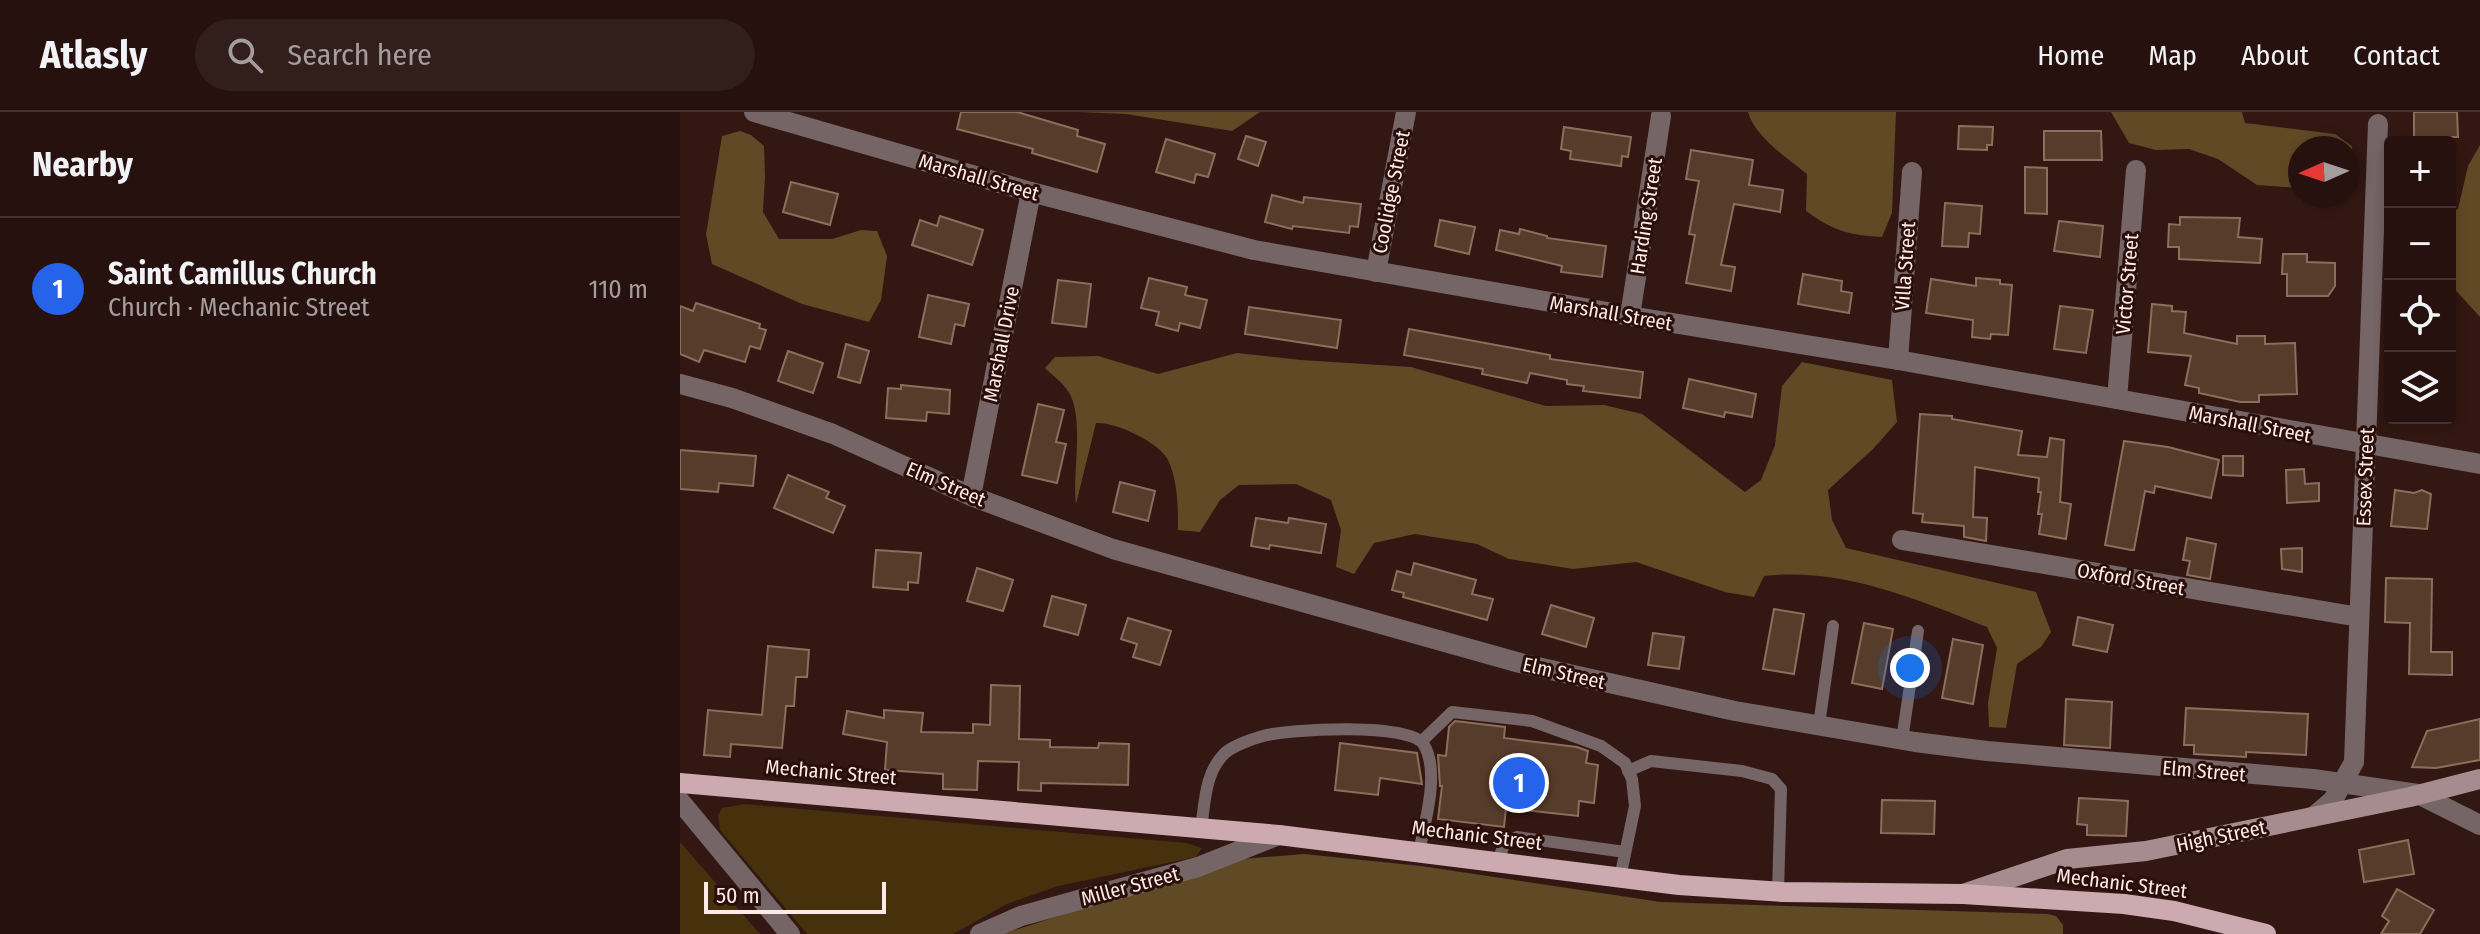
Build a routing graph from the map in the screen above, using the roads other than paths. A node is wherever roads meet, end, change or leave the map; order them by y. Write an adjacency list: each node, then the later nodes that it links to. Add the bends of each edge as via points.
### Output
1 (754, 112): 7 (street, Marshall Street)
2 (1406, 112): 8 (street, Coolidge Street)
3 (1661, 116): 9 (street, Harding Street)
4 (2378, 124): 13 (street, Essex Street)
5 (2136, 170): 12 (street, Victor Street)
6 (1912, 172): 10 (street, Villa Street)
7 (1031, 192): 8 (street, Marshall Street, via 1212,241); 15 (street, Marshall Drive)
8 (1376, 272): 9 (street, Marshall Street)
9 (1630, 316): 10 (street, Marshall Street)
10 (1898, 360): 12 (street, Marshall Street)
11 (680, 384): 15 (street, Elm Street, via 833,434)
12 (2117, 399): 13 (street, Marshall Street)
13 (2366, 445): 14 (street, Marshall Street); 17 (street, Essex Street)
14 (2480, 464)
15 (971, 496): 20 (street, Elm Street, via 1113,549 1355,619 1626,688)
16 (1902, 540): 17 (street, Oxford Street)
17 (2359, 617): 23 (street, Essex Street)
18 (1833, 626): 20 (lane)
19 (1918, 631): 21 (lane)
20 (1819, 725): 21 (street, Elm Street)
21 (1902, 740): 27 (street, Elm Street)
22 (1422, 741): 24 (lane, via 1452,712 1532,721 1601,746); 32 (lane, via 1384,730 1263,735 1226,751 1210,771); 34 (lane, via 1431,760)
23 (2355, 749): 27 (street, Essex Street); 28 (street, via 2378,777)
24 (1628, 771): 35 (lane, via 1635,806); 38 (lane, via 1651,761 1772,779 1781,789)
25 (2480, 779): 28 (main road, High Street)
26 (680, 783): 32 (main road, Mechanic Street)
27 (2344, 784): 28 (street, Elm Street); 30 (street)
28 (2418, 794): 30 (main road, High Street); 31 (street, Elm Street)
29 (680, 801): 40 (street)
30 (2313, 817): 39 (main road, High Street, via 2146,851 2067,859)
31 (2480, 825)
32 (1201, 828): 33 (main road, Mechanic Street)
33 (1279, 835): 34 (main road, Mechanic Street); 41 (street, Miller Street, via 1198,867 1021,916)
34 (1419, 852): 36 (main road, Mechanic Street)
35 (1625, 852): 36 (lane, via 1517,837 1504,844); 37 (lane)
36 (1498, 862): 37 (main road, Mechanic Street)
37 (1620, 878): 38 (main road, Mechanic Street)
38 (1778, 891): 39 (main road, Mechanic Street)
39 (1963, 894): 42 (main road, Mechanic Street, via 2124,904)
40 (790, 934)
41 (980, 934)
42 (2266, 934)

